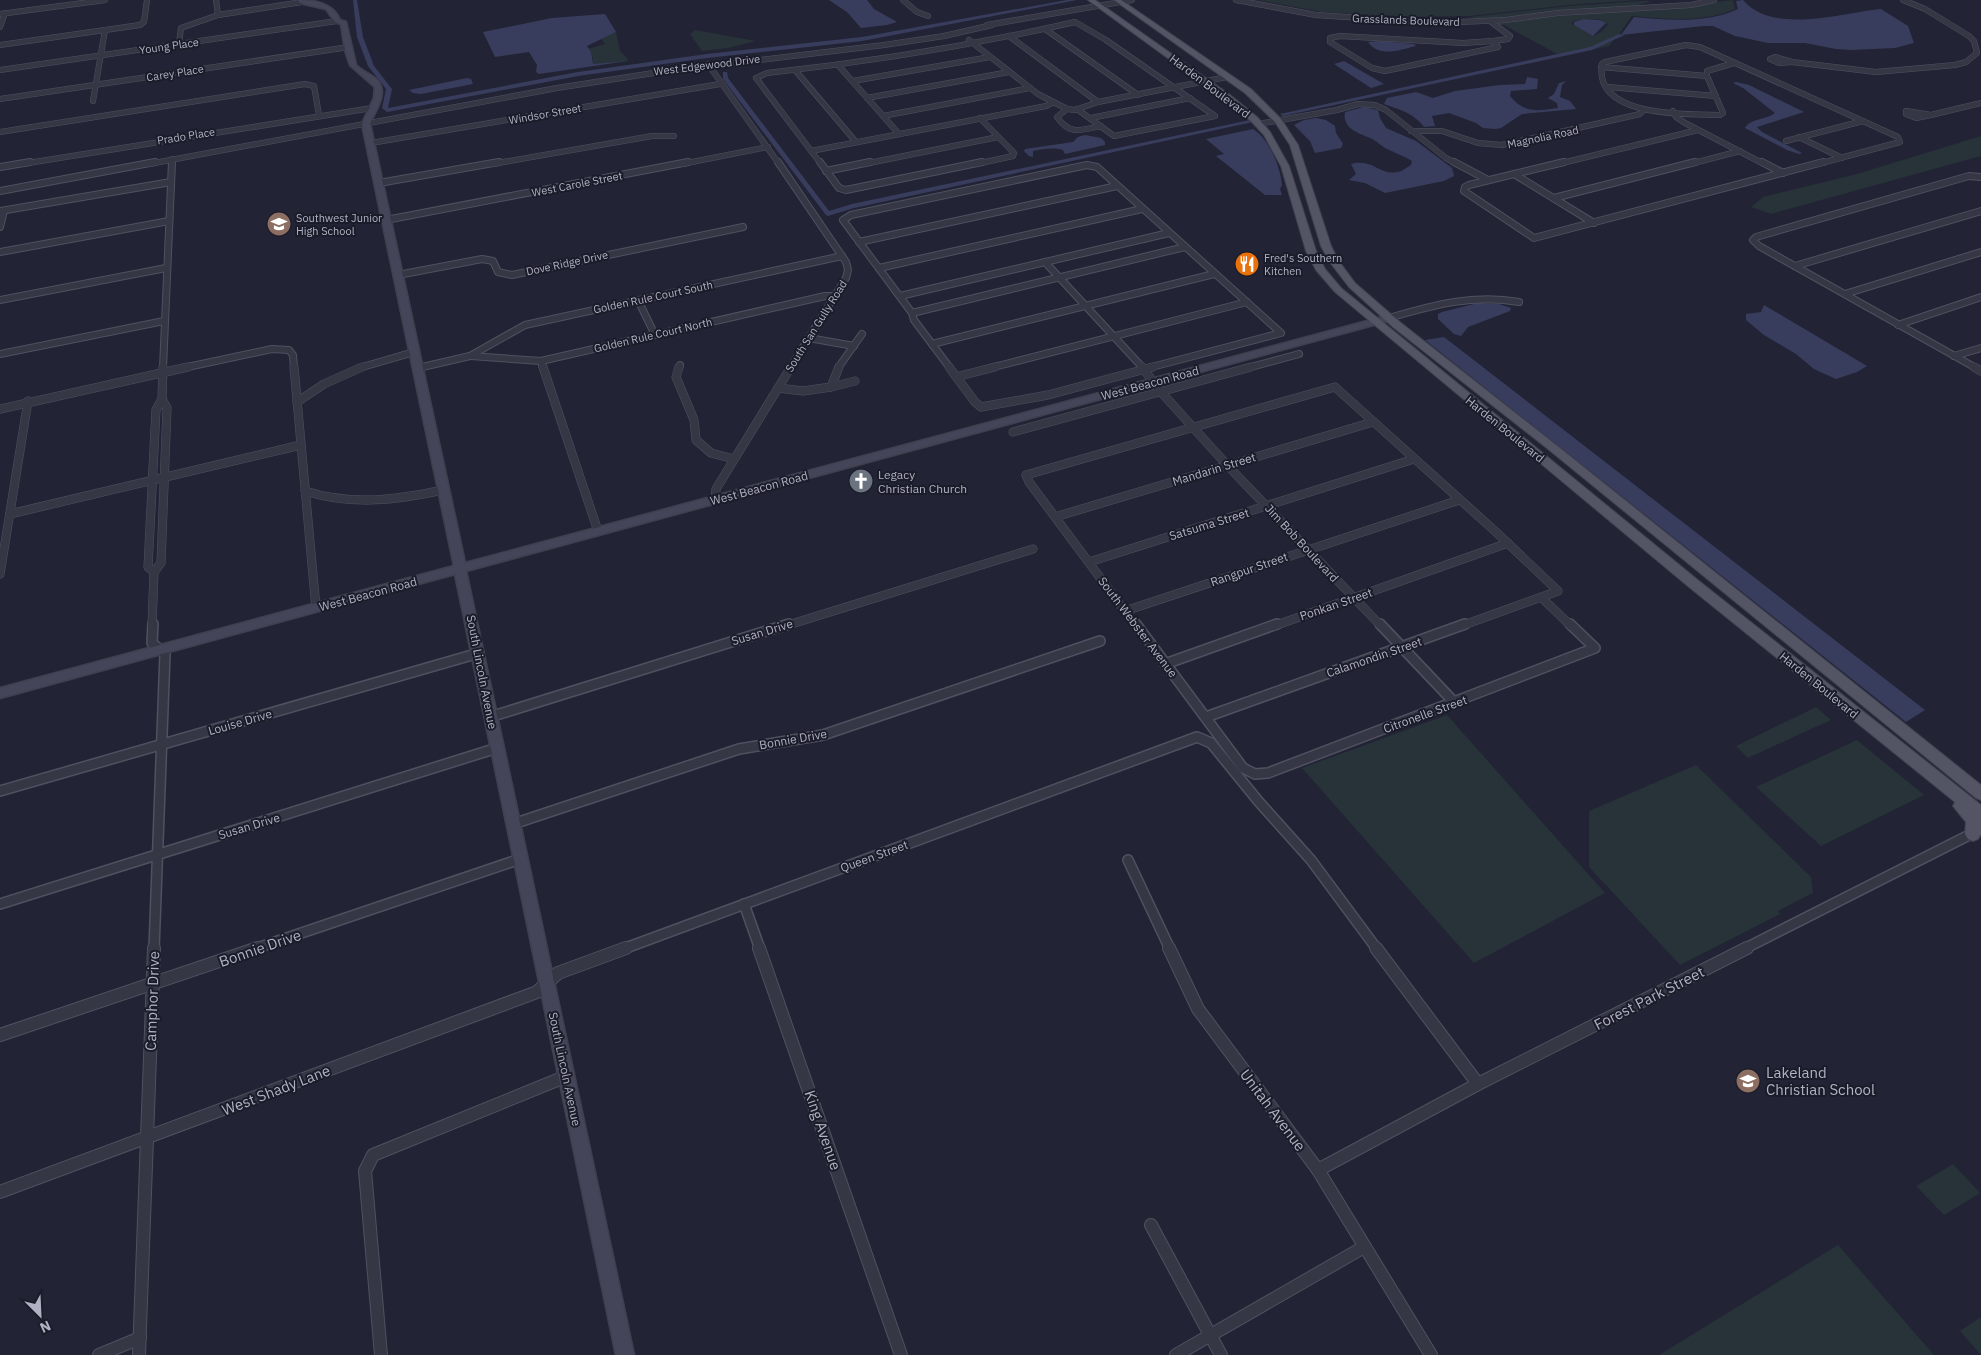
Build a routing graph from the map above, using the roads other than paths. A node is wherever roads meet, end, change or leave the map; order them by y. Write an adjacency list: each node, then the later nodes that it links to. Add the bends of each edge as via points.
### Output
1 (105, 0): 13 (street)
2 (147, 0): 25 (street, via 144,22 140,25)
3 (216, 0): 18 (street)
4 (903, 0): 19 (street, via 917,12)
5 (1091, 0): 14 (main road, Harden Boulevard)
6 (1132, 0): 12 (street)
7 (1236, 0): 21 (street, Grasslands Boulevard, via 1334,17 1437,24)
8 (1692, 0): 15 (street, Grasslands Boulevard, via 1654,2)
9 (1714, 0): 15 (street, Grasslands Boulevard, via 1691,5)
10 (1903, 0): 33 (street, via 1925,9 1969,36)
11 (301, 1): 18 (street); 20 (street, via 332,10)
12 (1118, 1): 14 (street); 45 (main road, Harden Boulevard)
13 (77, 4): 16 (street); 17 (street)
14 (1099, 5): 22 (street, West Edgewood Drive); 47 (main road, Harden Boulevard)
15 (1638, 7): 21 (street, Grasslands Boulevard)
16 (75, 13)
17 (2, 14): 23 (street)
18 (218, 15): 30 (street, via 181,28)
19 (928, 16)
20 (337, 21): 30 (street, Young Place); 32 (street, via 344,23)
21 (1490, 21): 28 (street, via 1510,36)
22 (992, 25): 26 (street, West Edgewood Drive); 38 (street, West Edgewood Drive, via 866,46)
23 (0, 27)
24 (1045, 29): 27 (street); 50 (street, via 1078,22); 53 (street)
25 (104, 30): 31 (street); 34 (street)
26 (959, 32): 29 (street); 38 (street, West Edgewood Drive, via 836,52)
27 (1009, 36): 29 (street); 59 (street)
28 (1493, 41): 28 (street, via 1463,43 1340,36 1329,40 1372,68 1385,70 1494,49 1498,45)
29 (972, 42): 35 (street); 39 (street)
30 (179, 44): 34 (street, Young Place)
31 (0, 45)
32 (349, 47): 49 (street, Carey Place); 62 (street, via 354,65 378,88 379,97)
33 (1979, 53): 36 (street, via 1955,65 1876,72)
34 (100, 56): 41 (street, Young Place); 49 (street)
35 (990, 57): 43 (street); 46 (street)
36 (1792, 62)
37 (1734, 63): 40 (street, via 1686,45 1605,62); 44 (street, via 1710,69); 73 (street)
38 (709, 65): 48 (street, South San Gully Road); 74 (street, West Edgewood Drive, via 565,86)
39 (838, 65): 42 (street); 46 (street)
40 (1601, 68): 44 (street); 52 (street)
41 (0, 70)
42 (795, 70): 86 (street); 89 (street, via 763,74 756,79)
43 (1009, 72): 51 (street); 55 (street)
44 (1707, 76): 54 (street)
45 (1227, 77): 47 (street); 72 (main road, Harden Boulevard, via 1258,100)
46 (853, 81): 55 (street)
47 (1206, 81): 50 (street); 75 (main road, Harden Boulevard)
48 (720, 84): 87 (street, Windsor Street); 88 (street, South San Gully Road)
49 (94, 85): 57 (street, Carey Place); 58 (street)
50 (1175, 87): 53 (street); 56 (street)
51 (1030, 88): 60 (street); 69 (street)
52 (1608, 88): 54 (street); 65 (street, via 1627,106)
53 (1138, 94): 59 (street)
54 (1716, 96): 66 (street, via 1722,114)
55 (868, 98): 69 (street)
56 (1190, 98): 71 (street); 76 (street, via 1215,116 1114,136)
57 (0, 99)
58 (93, 101)
59 (1098, 102): 64 (street)
60 (1052, 103): 63 (street); 70 (street)
61 (1981, 103): 68 (street)
62 (372, 108): 67 (street, Prado Place); 74 (street)
63 (1067, 109): 64 (street); 76 (street, via 1057,117 1064,127 1075,130)
64 (1077, 109): 71 (street)
65 (1643, 111): 66 (street); 78 (street, Magnolia Road, via 1502,145 1478,143 1442,131)
66 (1673, 111): 77 (street, via 1680,120)
67 (319, 115): 79 (street, via 313,83); 96 (street, Prado Place)
68 (1931, 115)
69 (883, 116): 80 (street)
70 (980, 118): 80 (street); 82 (street)
71 (1091, 118): 76 (street)
72 (1278, 121): 75 (street); 78 (street, via 1369,104 1384,108); 122 (main road, Harden Boulevard, via 1294,145)
73 (1863, 121): 83 (street); 85 (street)
74 (366, 124): 87 (street, South Lincoln Avenue); 92 (street, West Edgewood Drive)
75 (1258, 124): 118 (main road, Harden Boulevard, via 1285,166)
76 (1101, 126)
77 (1698, 130): 90 (street); 99 (street)
78 (1411, 131): 101 (street, via 1446,158)
79 (0, 132)
80 (899, 134): 86 (street)
81 (674, 136): 104 (street, via 652,136)
82 (998, 136): 93 (street, via 1015,154 1011,158); 97 (street)
83 (1799, 138): 84 (street); 91 (street)
84 (1786, 141)
85 (1901, 141): 91 (street)
86 (856, 142): 89 (street)
87 (371, 143): 104 (street, South Lincoln Avenue)
88 (768, 148): 113 (street, West Carole Street); 126 (street, South San Gully Road)
89 (811, 151): 97 (street)
90 (1740, 151): 98 (street); 108 (street)
91 (1842, 158): 98 (street)
92 (172, 159): 95 (street, West Edgewood Drive); 102 (street, West Edgewood Drive); 103 (street)
93 (983, 164): 97 (street, via 852,190 842,189)
94 (1092, 165): 105 (street); 112 (street)
95 (130, 166): 102 (street, West Edgewood Drive); 106 (street, West Edgewood Drive)
96 (0, 167)
97 (826, 170)
98 (1783, 173): 115 (street)
99 (1514, 174): 101 (street); 108 (street)
100 (1979, 176): 120 (street, via 1969,176)
101 (1488, 180): 115 (street, via 1464,189 1534,238)
102 (52, 182): 107 (street, West Edgewood Drive)
103 (171, 182): 110 (street); 114 (street)
104 (379, 183): 113 (street, South Lincoln Avenue)
105 (1117, 186): 109 (street); 121 (street)
106 (0, 187)
107 (0, 191)
108 (1554, 198): 115 (street)
109 (1142, 208): 119 (street); 130 (street)
110 (2, 211): 116 (street)
111 (1981, 211): 128 (street)
112 (845, 218): 121 (street)
113 (386, 220): 132 (street, South Lincoln Avenue)
114 (169, 221): 124 (street); 129 (street)
115 (1594, 223)
116 (0, 227)
117 (743, 227): 132 (street, Dove Ridge Drive, via 512,275 498,272 494,261 482,259)
118 (1303, 228): 122 (main road, via 1315,231); 146 (main road, Harden Boulevard, via 1326,277)
119 (1169, 233): 123 (street); 127 (street)
120 (1753, 240): 128 (street)
121 (859, 242): 130 (street)
122 (1326, 246): 144 (main road, Harden Boulevard, via 1352,285)
123 (1185, 247): 131 (street); 133 (street)
124 (0, 252)
125 (1981, 252): 134 (street)
126 (842, 256): 135 (street, South San Gully Road, via 848,270); 139 (street, Golden Rule Court South)
127 (1045, 262): 133 (street, Jim Bob Boulevard); 136 (street)
128 (1795, 266): 134 (street)
129 (166, 268): 138 (street); 145 (street)
130 (879, 268): 136 (street)
131 (1214, 274): 140 (street); 142 (street)
132 (398, 275): 155 (street, South Lincoln Avenue)
133 (1058, 277): 142 (street, Jim Bob Boulevard); 143 (street)
134 (1845, 294): 147 (street)
135 (834, 296): 149 (street, Golden Rule Court North); 151 (street, South San Gully Road)
136 (900, 296): 143 (street)
137 (1981, 297): 147 (street)
138 (0, 300)
139 (638, 300): 149 (street); 158 (street, Golden Rule Court South, via 526,325)
140 (1246, 302): 150 (street); 163 (street, via 1280,333)
141 (1519, 302): 144 (street, West Beacon Road, via 1502,298 1461,298)
142 (1085, 306): 150 (street, Jim Bob Boulevard); 152 (street)
143 (912, 313): 152 (street)
144 (1390, 318): 146 (street, West Beacon Road); 219 (main road, Harden Boulevard)
145 (164, 321): 156 (street); 165 (street)
146 (1375, 322): 168 (street, West Beacon Road); 216 (main road, Harden Boulevard)
147 (1898, 325): 159 (street)
148 (862, 334): 153 (street)
149 (654, 335): 160 (street, Golden Rule Court North)
150 (1114, 337): 163 (street, Jim Bob Boulevard); 166 (street)
151 (809, 338): 153 (street); 170 (street, South San Gully Road)
152 (932, 344): 166 (street)
153 (854, 346): 169 (street, via 838,369)
154 (1981, 348): 159 (street)
155 (414, 352): 162 (street, South Lincoln Avenue); 174 (street, via 349,371)
156 (0, 354)
157 (1299, 354): 171 (street)
158 (470, 356): 160 (street, Golden Rule Court North); 162 (street)
159 (1954, 356): 164 (street)
160 (540, 361): 192 (street)
161 (680, 365): 180 (street, via 677,384 694,420 696,440 711,453)
162 (418, 368): 185 (street, South Lincoln Avenue)
163 (1144, 369): 166 (street, via 989,407 981,407 975,402); 168 (street, Jim Bob Boulevard)
164 (1981, 371)
165 (161, 372): 172 (street); 173 (street); 174 (street, via 272,349 288,350 292,355)
166 (956, 377)
167 (855, 381): 169 (street)
168 (1154, 381): 171 (street, Jim Bob Boulevard); 187 (street, West Beacon Road)
169 (831, 387): 170 (street, via 803,391)
170 (778, 388): 180 (street, South San Gully Road)
171 (1161, 392): 177 (street, Jim Bob Boulevard); 178 (street)
172 (162, 399): 183 (street, via 167,408); 184 (street, via 156,410)
173 (28, 401): 175 (street); 190 (street)
174 (297, 402): 179 (street)
175 (0, 409)
176 (1373, 422): 177 (street, via 1335,387); 181 (street); 182 (street, Mandarin Street)
177 (1193, 428): 182 (street, Jim Bob Boulevard); 191 (street, South Webster Avenue, via 1026,475)
178 (1014, 432)
179 (301, 445): 183 (street); 186 (street)
180 (734, 459): 187 (street, South San Gully Road, via 716,489)
181 (1414, 459): 188 (street); 189 (street, Satsuma Street)
182 (1227, 465): 189 (street, Jim Bob Boulevard); 191 (street, Mandarin Street)
183 (164, 478): 184 (street); 199 (street, via 161,563)
184 (152, 480): 190 (street); 199 (street, via 148,567)
185 (443, 490): 186 (street, via 365,502 334,499); 198 (street, South Lincoln Avenue)
186 (305, 491): 203 (street)
187 (715, 500): 192 (street, West Beacon Road)
188 (1460, 500): 193 (street); 195 (street, Rangpur Street)
189 (1267, 506): 195 (street, Jim Bob Boulevard); 197 (street, Satsuma Street)
190 (10, 514): 196 (street)
191 (1055, 517): 197 (street, South Webster Avenue)
192 (598, 531): 198 (street, West Beacon Road)
193 (1508, 543): 201 (street, Ponkan Street); 202 (street, via 1558,591)
194 (1033, 549): 212 (street, Susan Drive)
195 (1308, 550): 201 (street, Jim Bob Boulevard); 204 (street, Rangpur Street)
196 (2, 554): 200 (street)
197 (1089, 562): 204 (street, South Webster Avenue)
198 (460, 569): 203 (street, West Beacon Road); 208 (street, South Lincoln Avenue)
199 (154, 572): 207 (street, via 152,643)
200 (0, 574)
201 (1353, 597): 206 (street, Jim Bob Boulevard); 209 (street, Ponkan Street)
202 (1542, 598): 206 (street, Calamondin Street); 211 (street, Citronelle Street, via 1594,649)
203 (316, 608): 207 (street, West Beacon Road)
204 (1125, 611): 209 (street, South Webster Avenue)
205 (1100, 641): 221 (street, Bonnie Drive, via 823,735 739,749)
206 (1401, 648): 211 (street, Jim Bob Boulevard); 213 (street, Calamondin Street)
207 (159, 650): 210 (street, West Beacon Road); 214 (street, Camphor Drive, via 165,654)
208 (479, 653): 212 (street, South Lincoln Avenue); 214 (street, Louise Drive)
209 (1164, 664): 213 (street, South Webster Avenue)
210 (0, 693)
211 (1454, 702): 217 (street, Citronelle Street, via 1268,773)
212 (490, 717): 215 (street, South Lincoln Avenue)
213 (1206, 717): 217 (street, South Webster Avenue, via 1243,768)
214 (161, 744): 218 (street, Louise Drive); 223 (street, Camphor Drive)
215 (498, 748): 221 (street, South Lincoln Avenue); 223 (street, Susan Drive)
216 (1926, 769): 220 (main road, Harden Boulevard); 222 (main road, via 1946,793 1966,809)
217 (1255, 774)
218 (0, 791)
219 (1981, 794)
220 (1981, 814)
221 (513, 824): 224 (street, South Lincoln Avenue)
222 (1977, 832): 232 (street, Forest Park Street)
223 (157, 855): 226 (street, Susan Drive); 229 (street, Camphor Drive)
224 (520, 859): 228 (street, South Lincoln Avenue); 229 (street, Bonnie Drive)
225 (1128, 860): 234 (street, Unitah Avenue, via 1198,1009)
226 (0, 904)
227 (744, 904): 228 (street, Queen Street, via 558,973); 232 (street, Queen Street, via 1192,738 1203,738 1288,833); 244 (street, King Avenue)
228 (547, 981): 231 (street, South Lincoln Avenue); 233 (street, West Shady Lane, via 538,992)
229 (151, 984): 230 (street, Bonnie Drive); 233 (street, Camphor Drive)
230 (0, 1035)
231 (567, 1076): 242 (street, via 384,1149 369,1161 365,1172); 243 (street, South Lincoln Avenue)
232 (1478, 1084): 234 (street, Forest Park Street)
233 (148, 1137): 235 (street, West Shady Lane); 239 (street, Camphor Drive)
234 (1318, 1170): 237 (street, Unitah Avenue)
235 (0, 1192)
236 (1151, 1225): 238 (street)
237 (1364, 1247): 238 (street); 247 (street, Unitah Avenue)
238 (1211, 1336): 245 (street); 246 (street)
239 (140, 1338): 240 (street); 241 (street, Camphor Drive)
240 (99, 1355)
241 (139, 1355)
242 (381, 1355)
243 (625, 1355)
244 (901, 1355)
245 (1176, 1355)
246 (1221, 1355)
247 (1431, 1355)

